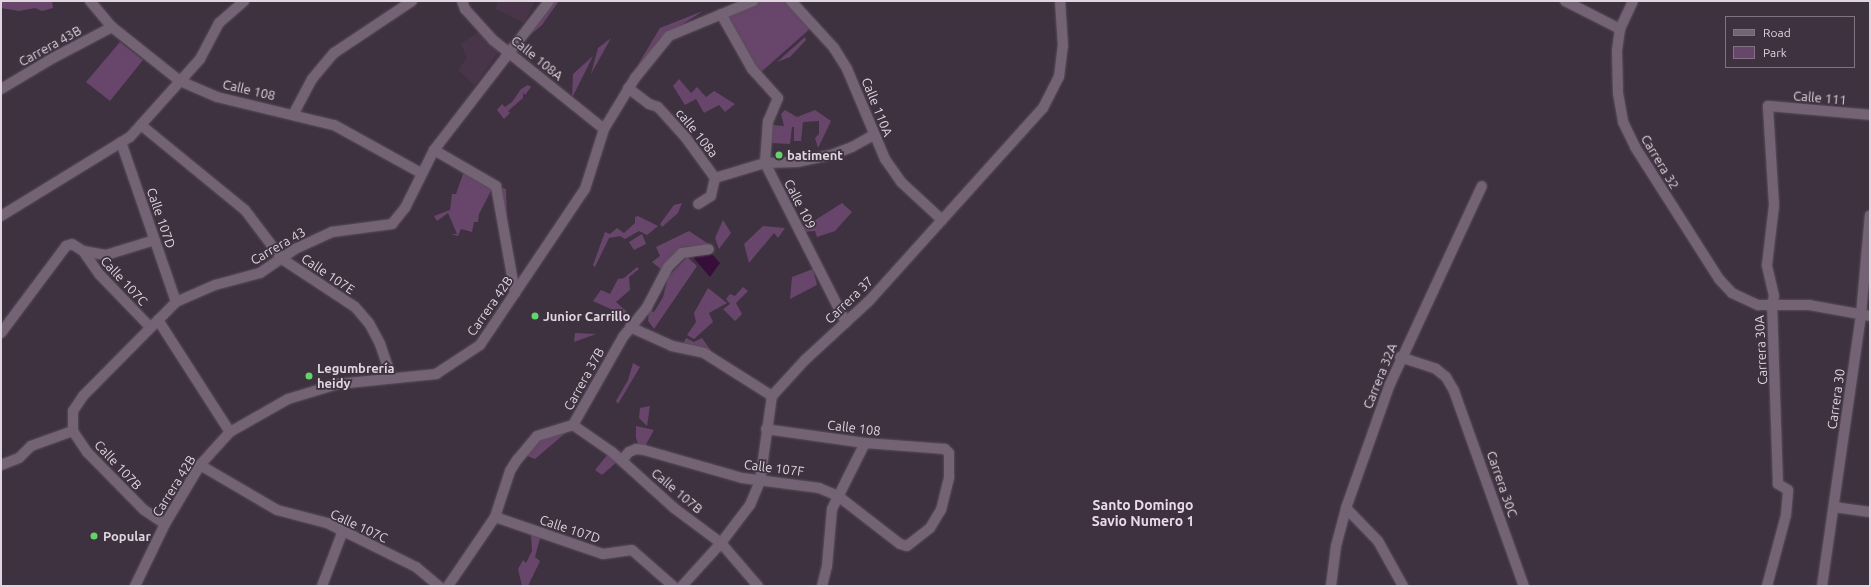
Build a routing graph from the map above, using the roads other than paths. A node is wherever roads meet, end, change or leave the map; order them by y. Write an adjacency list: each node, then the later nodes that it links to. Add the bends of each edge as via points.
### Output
1 (90, 1): 12 (street, Calle 108)
2 (244, 1): 15 (street, via 219,23 200,60)
3 (412, 1): 19 (street, via 334,53 312,78)
4 (462, 1): 14 (street, Calle 108A, via 465,9 493,40)
5 (548, 1): 14 (street, Carrera 43)
6 (752, 1): 11 (street, Carrera 42B)
7 (791, 1): 23 (street, Calle 110A, via 840,58 859,93)
8 (1060, 1): 33 (street, Carrera 37, via 1063,46 1059,77 1043,108)
9 (1565, 1): 13 (street)
10 (1633, 1): 13 (street, Carrera 32)
11 (721, 14): 16 (street, Carrera 42B, via 669,36); 26 (street, Calle 109, via 752,69 778,98 768,121 764,143)
12 (112, 27): 15 (street, Calle 108); 17 (street, Carrera 43B)
13 (1620, 29): 40 (street, Carrera 32, via 1617,51 1618,94 1623,122 1635,148 1719,279 1732,293 1758,305)
14 (510, 53): 22 (street, Calle 108A); 25 (street, Carrera 43)
15 (180, 81): 19 (street, Calle 108, via 217,97); 21 (street)
16 (628, 88): 22 (street, Carrera 42B); 28 (street, calle 108a, via 649,104 658,107 686,138)
17 (1, 89)
18 (1768, 106): 20 (street, Calle 111); 40 (street, Carrera 30A, via 1774,205 1768,265 1774,296)
19 (294, 113): 27 (street, Calle 108, via 334,125)
20 (1870, 115)
21 (141, 125): 24 (street, via 130,137); 37 (street, Calle 107E, via 244,210)
22 (604, 129): 38 (street, Carrera 42B, via 585,189)
23 (874, 134): 26 (street, via 852,147 828,155 797,162); 33 (street, Calle 110A, via 885,159 901,182)
24 (121, 142): 32 (street); 34 (street, Calle 107D)
25 (434, 150): 27 (street, Carrera 43); 38 (street, via 496,186)
26 (765, 163): 28 (street); 43 (street, Calle 109)
27 (421, 173): 37 (street, Carrera 43, via 405,208 392,224 332,232 296,249)
28 (716, 178): 30 (street, calle 108a, via 711,196)
29 (1482, 186): 46 (street, Carrera 32A)
30 (698, 204)
31 (1870, 215): 41 (street, Carrera 30)
32 (1, 216)
33 (942, 220): 43 (street, Carrera 37)
34 (155, 240): 36 (street, via 106,255); 39 (street, Calle 107D)
35 (709, 249): 44 (street, Carrera 37B, via 682,252 668,267 647,307)
36 (83, 251): 42 (street, Calle 107C, via 100,275); 45 (street, via 72,244 66,246)
37 (282, 259): 39 (street, Carrera 43, via 260,273 215,285); 47 (street, Calle 107E, via 354,307 369,323 380,344)
38 (515, 293): 47 (street, Carrera 42B, via 480,345 436,374)
39 (176, 302): 42 (street, Carrera 43)
40 (1772, 306): 41 (street, via 1809,306); 78 (street, Carrera 30A, via 1778,484 1788,490 1786,515)
41 (1866, 316): 59 (street, Carrera 30)
42 (154, 323): 51 (street, Carrera 43, via 83,396 74,411); 52 (street, Calle 107C)
43 (846, 323): 48 (street, Carrera 37, via 805,360)
44 (630, 327): 48 (street, via 672,346 704,353); 49 (street, Carrera 37B)
45 (1, 333)
46 (1400, 357): 60 (street, Carrera 32A); 77 (street, Carrera 30C, via 1436,369 1446,377 1454,391)
47 (392, 378): 52 (street, Carrera 42B, via 338,384 288,399)
48 (772, 396): 50 (street)
49 (573, 425): 54 (street, Calle 107B); 62 (street, Carrera 37B, via 536,436 510,470)
50 (766, 429): 53 (street, Calle 108); 57 (street)
51 (73, 431): 55 (street, via 31,446 19,458); 63 (street, Calle 107B, via 87,452 144,510)
52 (230, 432): 56 (street, Carrera 42B)
53 (865, 443): 58 (street); 66 (street, Calle 108, via 939,449 949,453 947,491 941,510 930,528)
54 (622, 460): 57 (street, Calle 107F, via 636,449 644,450 725,474); 65 (street, Calle 107B, via 674,508)
55 (1, 465)
56 (200, 465): 63 (street, Carrera 42B); 64 (street, Calle 107C, via 277,510 327,523)
57 (760, 481): 58 (street, Calle 107F, via 819,488); 65 (street, via 750,505)
58 (838, 496): 66 (street, Calle 107F, via 900,544); 74 (street, via 830,519 829,552)
59 (1834, 507): 61 (street); 79 (street, Carrera 30)
60 (1346, 508): 75 (street, Carrera 32A, via 1336,546); 76 (street, via 1378,541)
61 (1870, 512)
62 (495, 517): 70 (street, Carrera 37B); 71 (street, Calle 107D, via 603,554 632,550)
63 (165, 524): 67 (street, Carrera 42B)
64 (342, 533): 68 (street); 69 (street, Calle 107C, via 416,567)
65 (721, 543): 72 (street); 73 (street, Calle 107B)
66 (912, 544)
67 (136, 586)
68 (322, 586)
69 (439, 586)
70 (448, 586)
71 (673, 586)
72 (682, 586)
73 (758, 586)
74 (822, 586)
75 (1331, 586)
76 (1403, 586)
77 (1524, 586)
78 (1767, 586)
79 (1822, 586)

